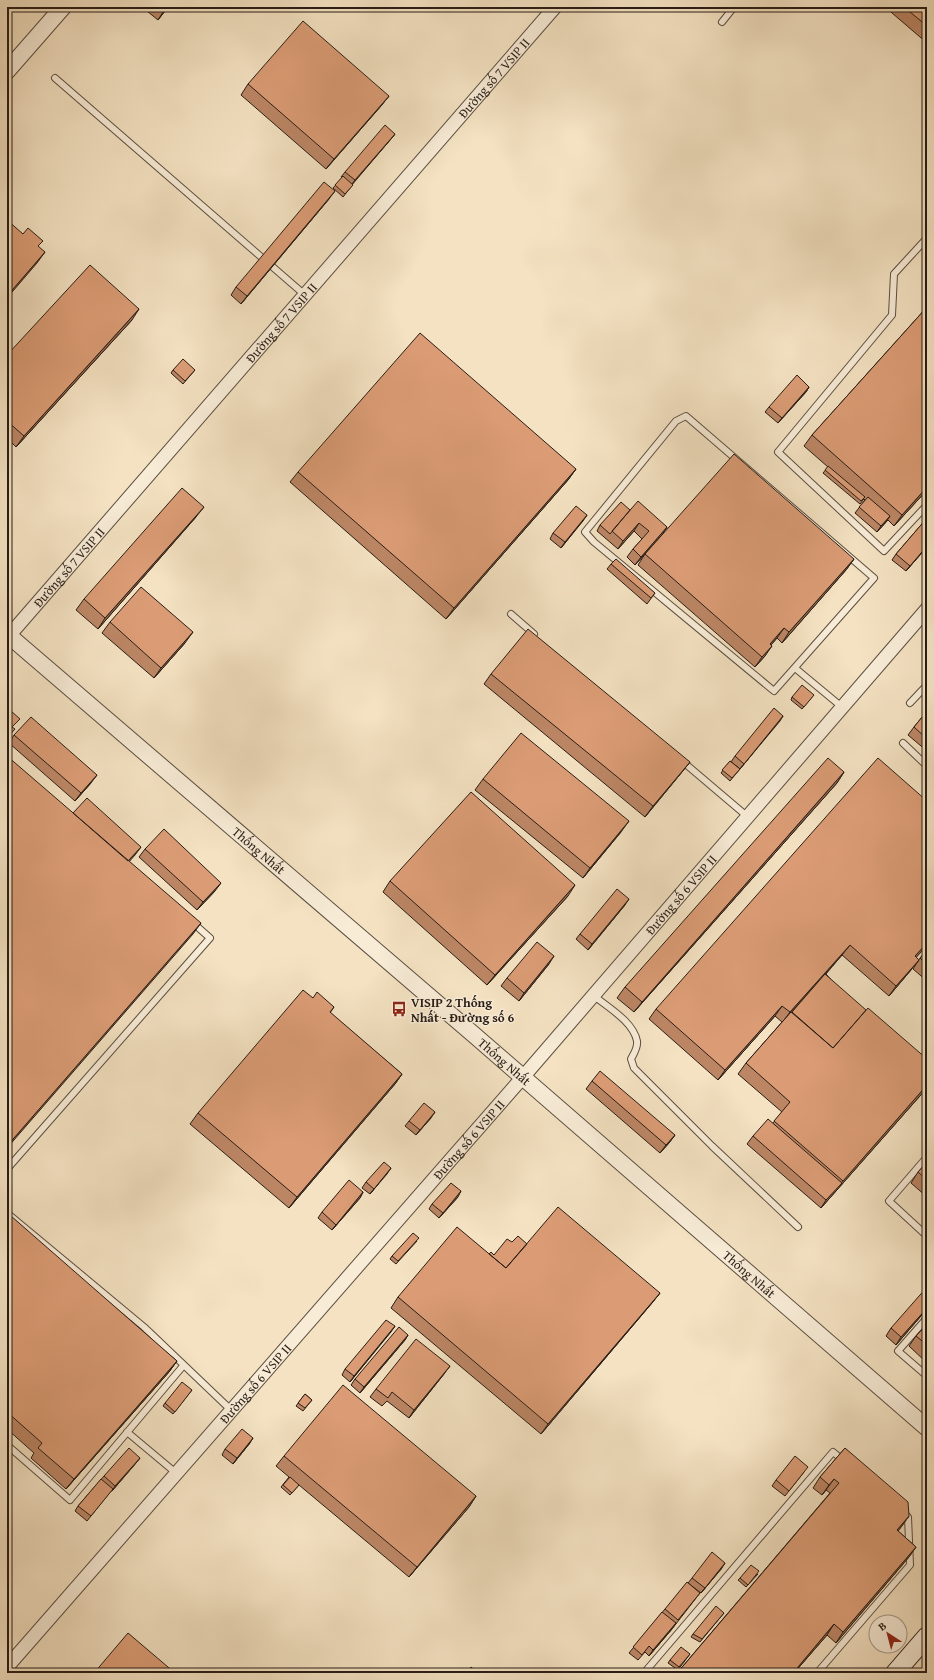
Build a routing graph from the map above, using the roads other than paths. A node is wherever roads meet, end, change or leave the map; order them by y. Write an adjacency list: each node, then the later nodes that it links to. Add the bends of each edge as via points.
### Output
1 (63, 7): 5 (street)
2 (555, 7): 8 (street, Đường số 7 VSIP II)
3 (734, 7): 4 (lane)
4 (722, 22)
5 (7, 71)
6 (55, 78): 8 (lane)
7 (927, 238): 9 (lane, via 894,274 892,315 778,452 884,551)
8 (305, 295): 12 (street, Đường số 7 VSIP II)
9 (927, 505)
10 (927, 609): 17 (street, Đường số 6 VSIP II)
11 (511, 614): 13 (lane)
12 (8, 636): 24 (street, Thống Nhất)
13 (541, 640)
14 (795, 668): 14 (lane, via 874,578 686,416 676,421 585,532 774,692); 17 (lane)
15 (927, 685): 16 (lane)
16 (910, 703)
17 (842, 707): 21 (street, Đường số 6 VSIP II)
18 (903, 743): 20 (lane)
19 (675, 754): 21 (lane)
20 (927, 766)
21 (748, 817): 23 (street, Đường số 6 VSIP II)
22 (186, 917): 26 (lane, via 210,938)
23 (593, 995): 24 (street, Đường số 6 VSIP II); 28 (lane, via 624,1020 632,1032 636,1041 636,1049 631,1059 634,1068)
24 (523, 1077): 33 (street, Đường số 6 VSIP II); 34 (street, Thống Nhất)
25 (927, 1157): 29 (lane, via 889,1201)
26 (7, 1169)
27 (7, 1213): 31 (lane, via 144,1328)
28 (798, 1227)
29 (927, 1236)
30 (927, 1318): 32 (lane, via 898,1351)
31 (183, 1366): 33 (lane); 35 (lane)
32 (927, 1376)
33 (231, 1410): 38 (street, Đường số 6 VSIP II)
34 (927, 1428)
35 (127, 1432): 36 (lane, via 70,1500); 38 (lane)
36 (7, 1445)
37 (850, 1467): 42 (lane, via 833,1452)
38 (176, 1473): 41 (street, Đường số 6 VSIP II)
39 (897, 1507): 43 (lane, via 908,1517 910,1565)
40 (927, 1636): 44 (main road)
41 (7, 1667)
42 (644, 1673)
43 (817, 1673)
44 (895, 1673)

